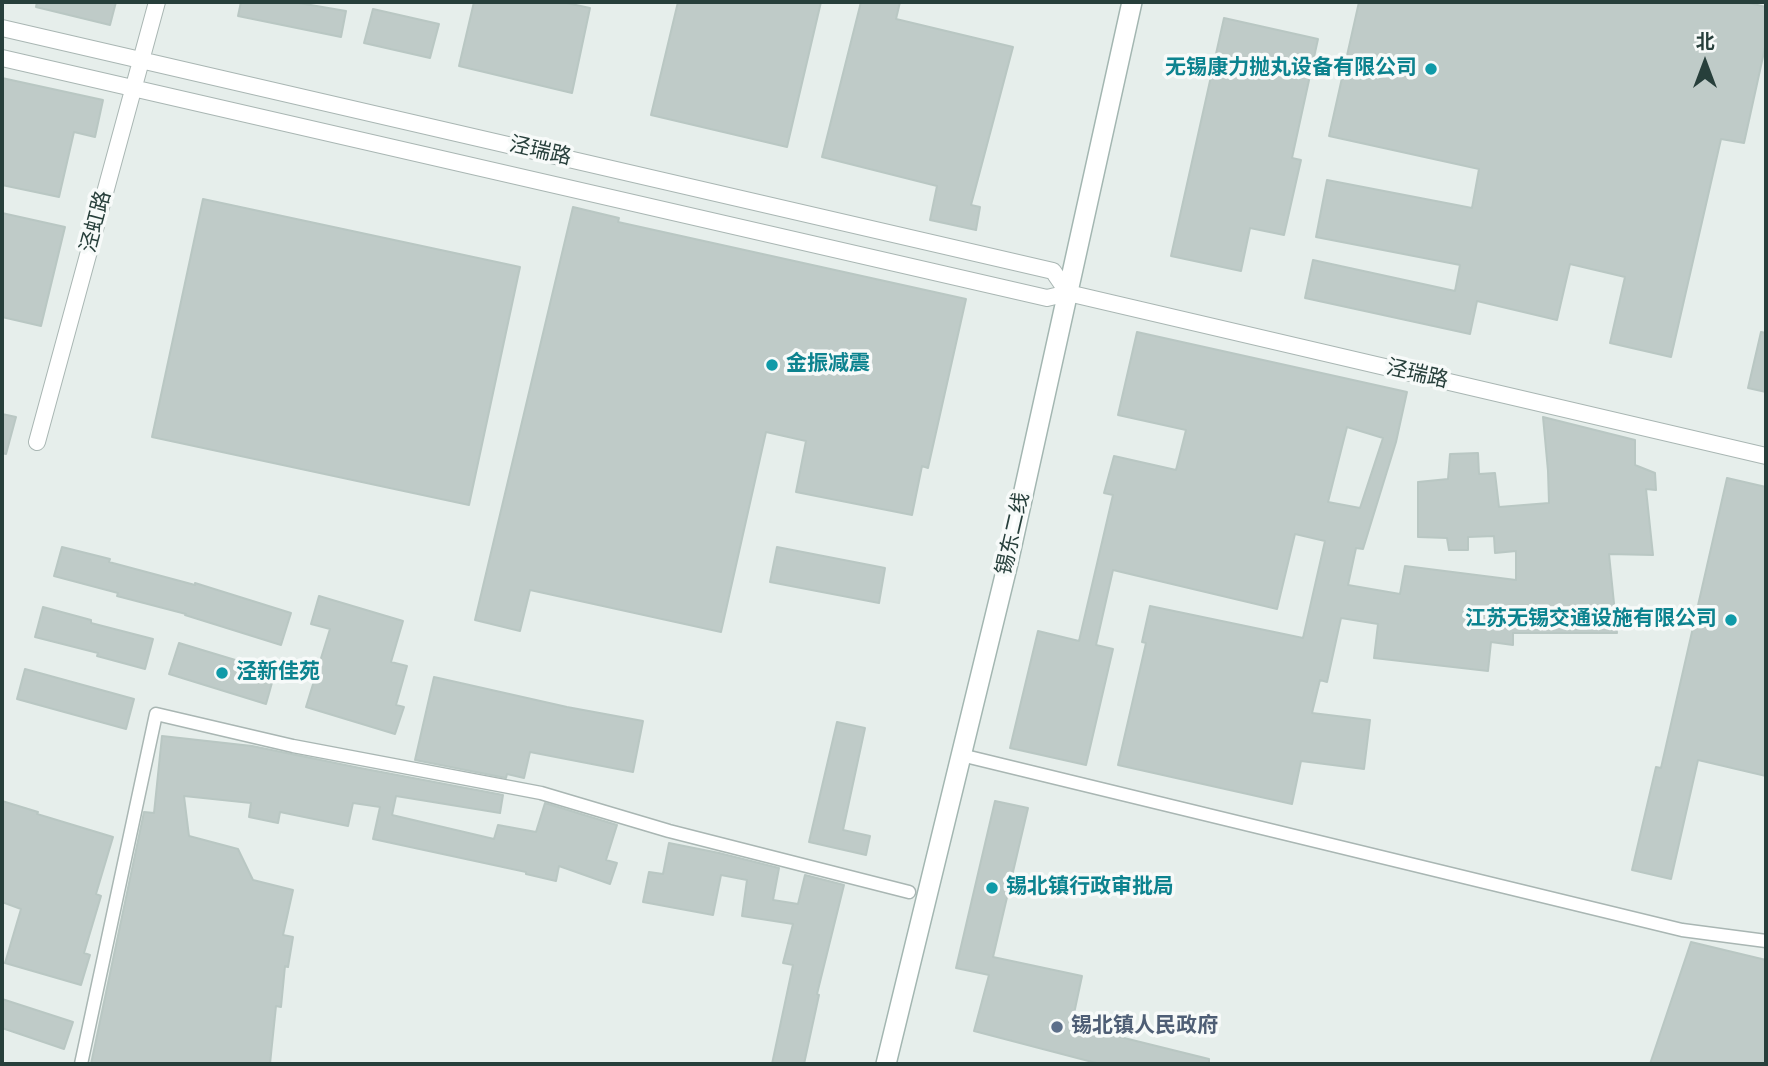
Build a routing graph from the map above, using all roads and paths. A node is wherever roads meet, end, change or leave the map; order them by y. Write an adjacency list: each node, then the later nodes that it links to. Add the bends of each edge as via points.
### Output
1 (157, 2): 5 (street, 泾虹路)
2 (1132, 2): 7 (main road, 锡东二线)
3 (2, 28): 5 (street, 泾瑞路)
4 (2, 58): 6 (street, 泾瑞路)
5 (141, 60): 6 (street, 泾虹路); 7 (street, 泾瑞路, via 1053,271)
6 (134, 88): 7 (street, 泾瑞路, via 1047,298); 8 (street, 泾虹路)
7 (1068, 293): 9 (street, 泾瑞路); 10 (main road, 锡东二线)
8 (37, 442)
9 (1766, 456)
10 (961, 755): 12 (street, via 1682,930); 14 (main road, 锡东二线)
11 (909, 892): 13 (street, via 541,793 293,746 156,714)
12 (1766, 941)
13 (81, 1064)
14 (886, 1064)

